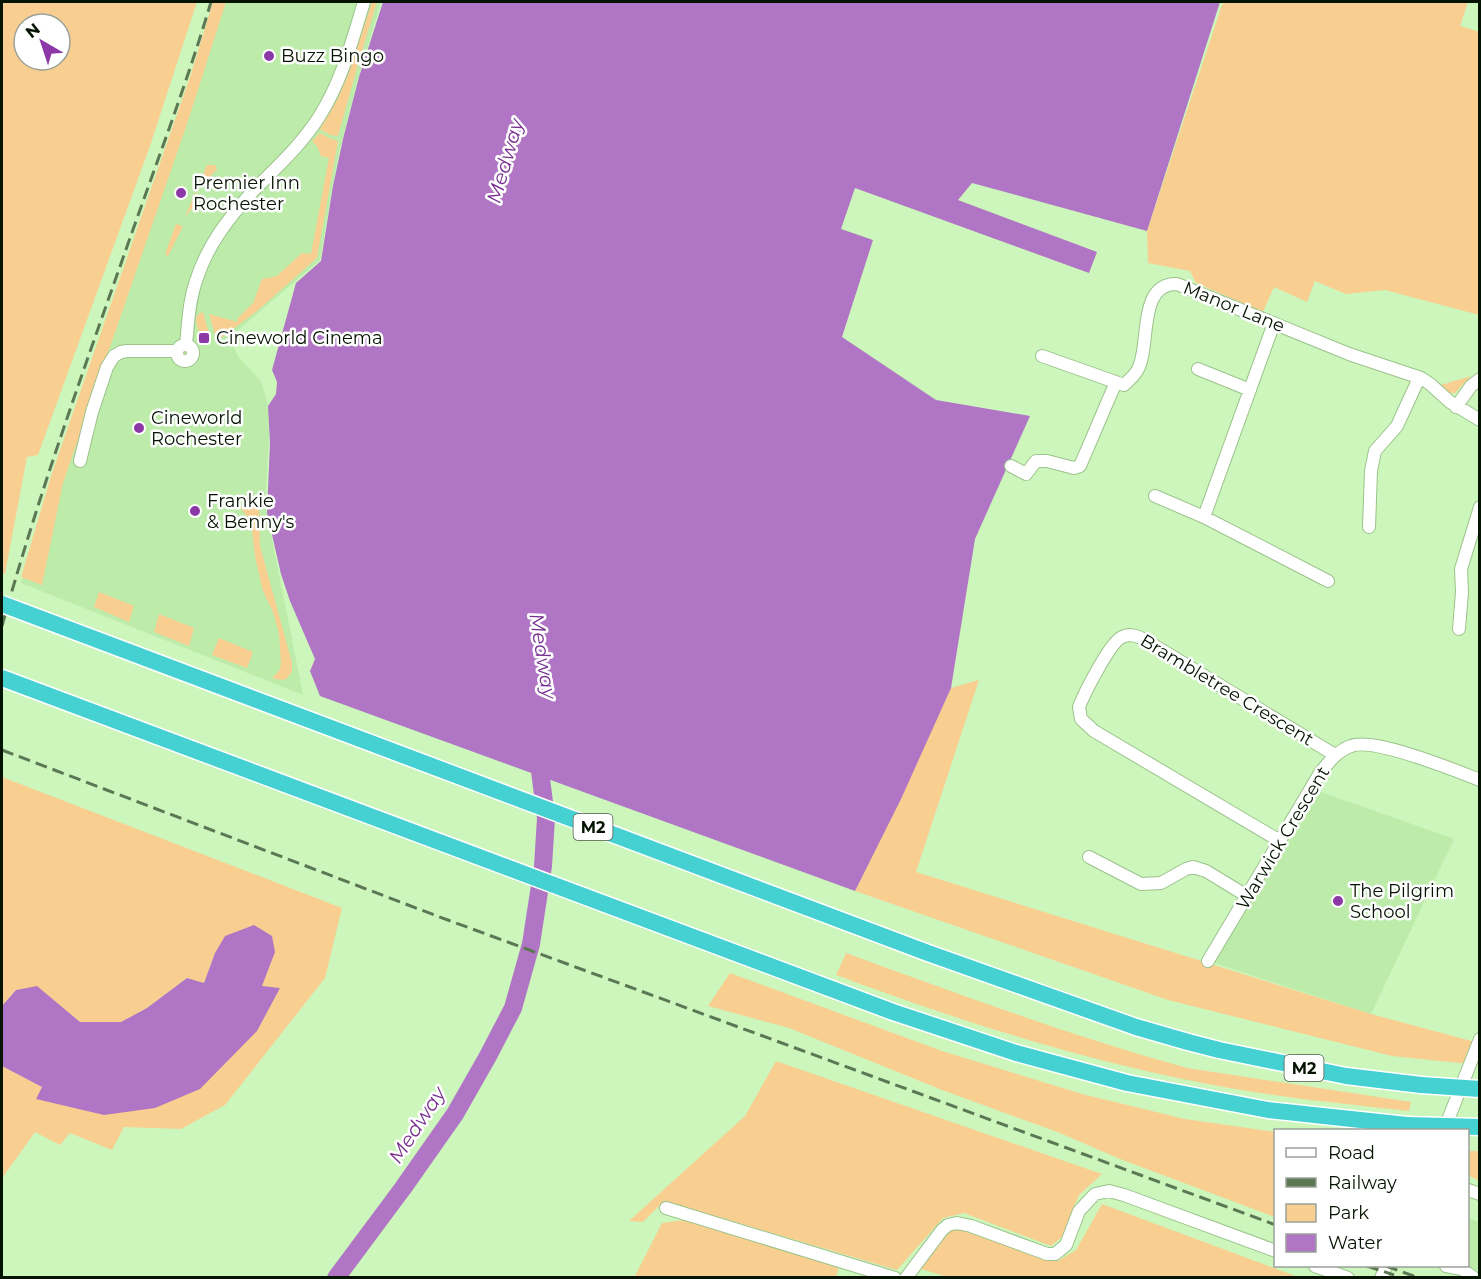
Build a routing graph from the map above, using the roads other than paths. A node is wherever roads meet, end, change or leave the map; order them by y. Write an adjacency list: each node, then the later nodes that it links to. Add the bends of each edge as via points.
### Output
1 (364, 2): 11 (street, via 343,71 319,117 230,218 204,260 181,348 121,352 107,367)
2 (1274, 323): 5 (street, Manor Lane); 7 (street, Manor Lane, via 1170,284 1157,291 1151,303 1141,365 1124,385); 8 (street)
3 (1041, 356): 7 (street)
4 (1197, 369): 8 (street)
5 (1419, 378): 9 (street, Manor Lane); 16 (street, via 1396,426 1375,451)
6 (1479, 379): 9 (street)
7 (1116, 382): 12 (street, via 1080,466 1036,461 1026,474)
8 (1250, 390): 15 (street)
9 (1456, 407): 10 (street, Manor Lane)
10 (1479, 420)
11 (80, 461)
12 (1011, 466)
13 (1155, 496): 15 (street)
14 (1479, 507): 19 (street, via 1461,568)
15 (1204, 517): 17 (street)
16 (1369, 527)
17 (1328, 581)
18 (2, 603): 28 (highway, M2, bridge, via 918,949 1136,1027 1219,1050 1346,1076)
19 (1459, 629)
20 (2, 678): 29 (highway, bridge, via 926,1024 1016,1053 1126,1083 1268,1110 1407,1125)
21 (1335, 754): 22 (street, Warwick Crescent, via 1353,745 1379,745); 23 (street, Warwick Crescent); 23 (street, Brambletree Crescent, via 1135,635 1118,639 1109,652 1079,707 1085,724)
22 (1479, 780)
23 (1280, 841): 25 (street, Warwick Crescent)
24 (1089, 857): 25 (street, via 1141,884 1161,883 1194,867)
25 (1247, 896): 26 (street, Warwick Crescent)
26 (1208, 961)
27 (1479, 1039): 30 (street)
28 (1479, 1089)
29 (1479, 1127)
30 (1445, 1129)
31 (666, 1208): 35 (street)
32 (1274, 1251): 36 (street, via 1109,1191 1095,1194 1085,1204 1066,1245 1055,1254 957,1223 942,1230)
33 (1318, 1267): 37 (street)
34 (1451, 1267): 38 (street)
35 (895, 1278)
36 (906, 1278)
37 (1348, 1278)
38 (1474, 1278)

